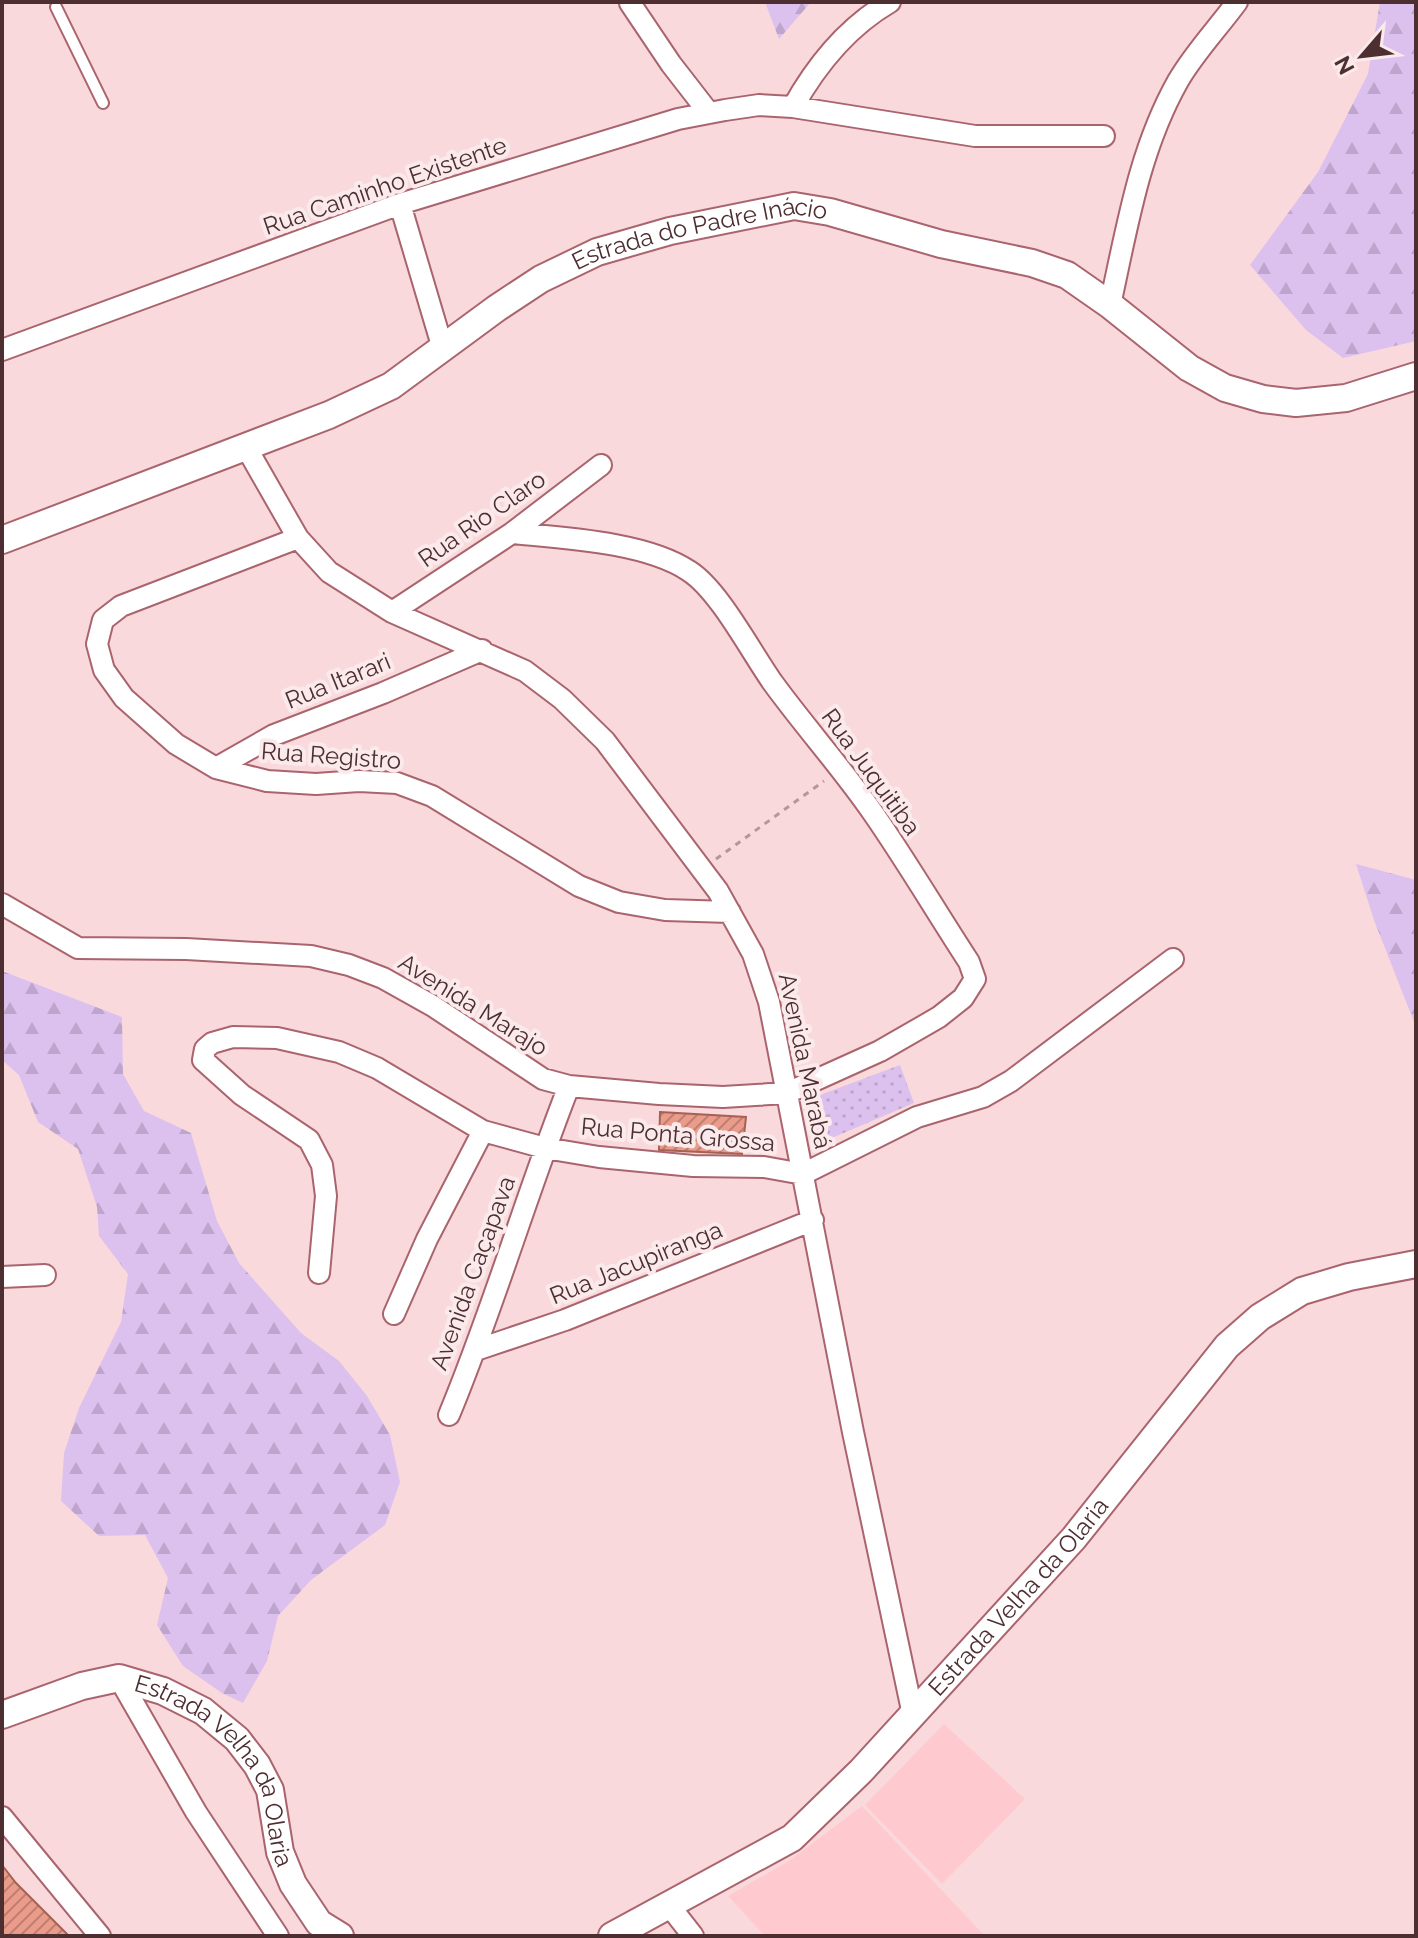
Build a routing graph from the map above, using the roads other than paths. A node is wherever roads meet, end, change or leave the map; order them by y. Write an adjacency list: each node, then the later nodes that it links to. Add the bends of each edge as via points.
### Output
1 (890, 2): 6 (street, via 866,16 829,53)
2 (1237, 2): 10 (street, via 1179,79 1155,127 1141,164)
3 (630, 3): 7 (street)
4 (56, 7): 5 (lane)
5 (103, 103)
6 (793, 107): 7 (street, Rua Caminho Existente, via 759,105); 8 (street, Rua Caminho Existente, via 975,136)
7 (709, 113): 9 (street, Rua Caminho Existente)
8 (1104, 136)
9 (400, 204): 11 (street); 12 (street, Rua Caminho Existente)
10 (1110, 305): 11 (street, Estrada do Padre Inácio, via 1067,275 1032,263 794,206 597,252 541,279); 13 (street, Estrada do Padre Inácio, via 1189,368 1225,388 1263,399 1296,403 1346,398)
11 (443, 349): 14 (street, Estrada do Padre Inácio, via 391,386)
12 (2, 350)
13 (1416, 376)
14 (246, 447): 17 (street, Avenida Marabá); 18 (street, Estrada do Padre Inácio)
15 (601, 465): 16 (street, Rua Rio Claro)
16 (512, 533): 19 (street, Rua Rio Claro); 26 (street, Rua Juquitiba, via 620,547 691,572 713,594 872,812 969,962 975,979 963,998 939,1017 880,1051)
17 (298, 538): 19 (street, Avenida Marabá, via 329,572); 21 (street, Rua Registro, via 121,606 103,620 97,644 104,670 124,698 176,744)
18 (2, 540)
19 (392, 612): 20 (street, Avenida Marabá)
20 (482, 650): 21 (street, Rua Itarari, via 274,735); 23 (street, Avenida Marabá, via 525,671 605,741)
21 (216, 768): 23 (street, Rua Registro, via 267,781 397,783 432,796 579,886 619,902)
22 (2, 904): 25 (street, Avenida Marajo, via 78,948 311,956 349,965 433,1006 543,1079)
23 (730, 912): 26 (street, Avenida Marabá, via 753,954 769,1002)
24 (1173, 959): 29 (street, Rua Ponta Grossa, via 1011,1081 983,1097 917,1117)
25 (569, 1086): 26 (street, Avenida Marajo, via 723,1097); 28 (street, Avenida Caçapava)
26 (787, 1093): 29 (street, Avenida Marabá)
27 (483, 1131): 28 (street, Rua Ponta Grossa); 32 (street, Rua Ponta Grossa, via 377,1068 339,1052 277,1038 233,1037 205,1049 203,1060 242,1095 309,1140 322,1165 326,1196); 35 (street)
28 (545, 1148): 29 (street, Rua Ponta Grossa); 36 (street, Avenida Caçapava)
29 (803, 1174): 30 (street, Avenida Marabá)
30 (813, 1220): 36 (street, Rua Jacupiranga, via 565,1320); 40 (street, Avenida Marabá)
31 (1416, 1264): 40 (street, Estrada Velha da Olaria, via 1302,1291 1227,1346 1074,1538)
32 (319, 1273)
33 (45, 1275): 34 (street)
34 (2, 1277)
35 (394, 1314)
36 (476, 1350): 37 (street, Avenida Caçapava)
37 (449, 1415)
38 (119, 1678): 39 (street, Estrada Velha da Olaria); 44 (street, via 196,1812); 45 (street, Estrada Velha da Olaria, via 203,1711 237,1739 270,1790 280,1852 293,1884 319,1923)
39 (2, 1715)
40 (913, 1715): 42 (street, Estrada Velha da Olaria, via 792,1838)
41 (2, 1817): 43 (street)
42 (668, 1904): 46 (street, Estrada Velha da Olaria); 47 (street)
43 (100, 1936)
44 (278, 1936)
45 (340, 1936)
46 (612, 1936)
47 (693, 1936)

